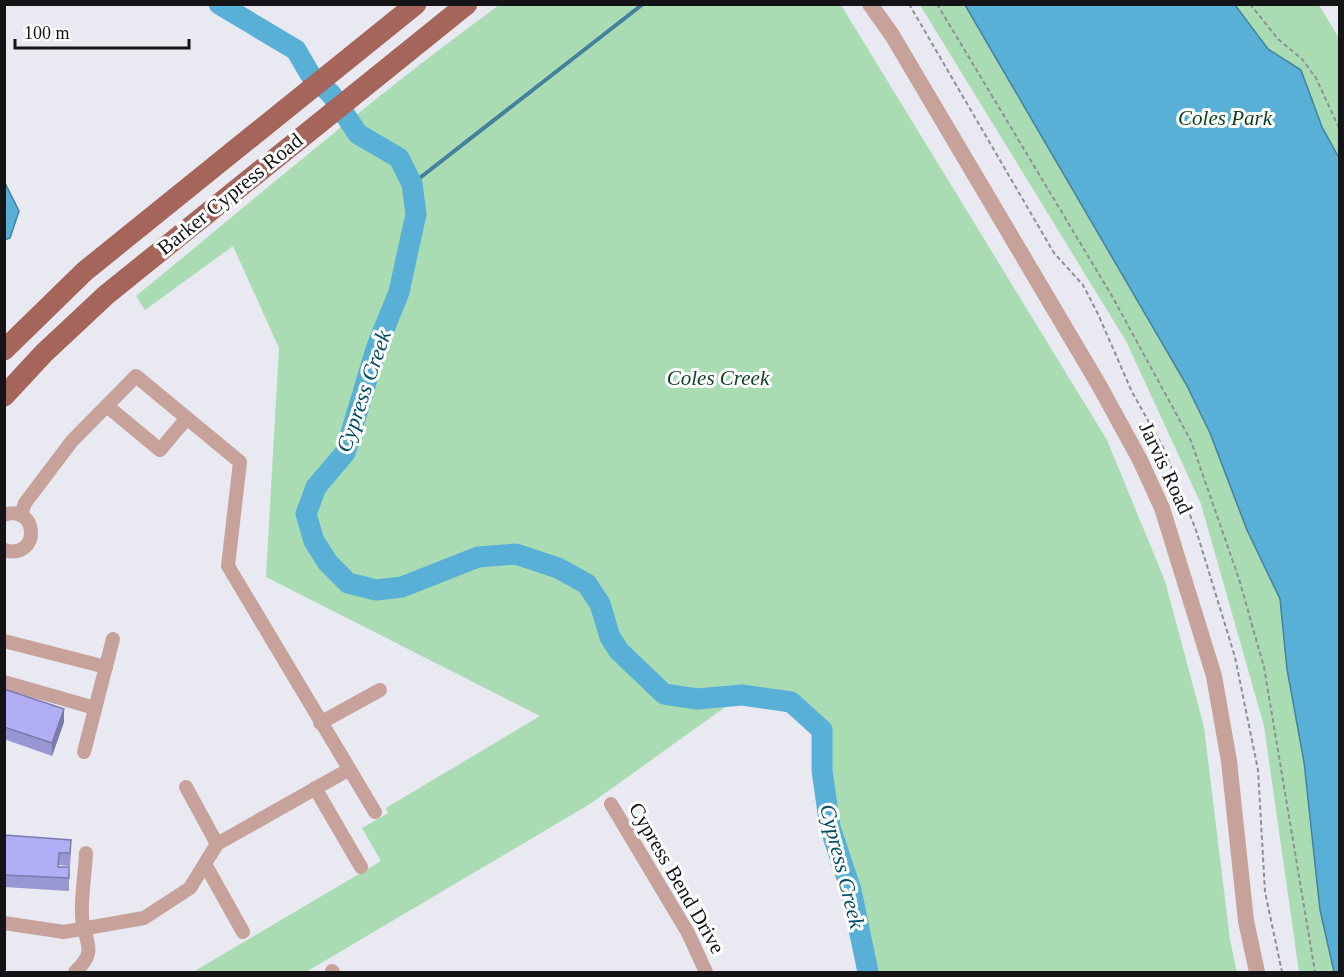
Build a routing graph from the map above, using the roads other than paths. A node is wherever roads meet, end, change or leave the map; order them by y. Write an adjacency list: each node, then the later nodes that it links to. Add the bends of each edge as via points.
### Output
1 (416, 4): 6 (main road, Barker Cypress Road)
2 (467, 4): 7 (main road, Barker Cypress Road)
3 (870, 4): 5 (street, Jarvis Road)
4 (878, 4): 5 (street, Jarvis Road)
5 (892, 35): 37 (street, Jarvis Road, via 1100,385 1162,508 1214,676 1229,761 1246,921)
6 (85, 272): 7 (main road); 8 (main road, Barker Cypress Road)
7 (105, 295): 9 (main road, Barker Cypress Road)
8 (4, 350)
9 (4, 396)
10 (107, 406): 11 (street, via 136,376); 11 (street, via 160,450); 13 (street, via 72,441 25,503)
11 (187, 418): 21 (street, via 240,462 228,566)
12 (4, 515): 13 (street)
13 (21, 515): 14 (street, via 30,525 31,538 23,549)
14 (4, 550)
15 (113, 639): 17 (street)
16 (4, 641): 17 (street)
17 (106, 667): 20 (street)
18 (4, 682): 20 (street)
19 (380, 690): 21 (street)
20 (95, 708): 22 (street)
21 (320, 723): 23 (street)
22 (84, 752)
23 (348, 770): 25 (street); 27 (street)
24 (186, 787): 28 (street)
25 (315, 788): 28 (street); 31 (street)
26 (611, 804): 36 (street, Cypress Bend Drive)
27 (375, 812)
28 (217, 844): 30 (street)
29 (86, 853): 33 (street, via 81,918)
30 (205, 864): 33 (street, via 190,888 144,918); 34 (street)
31 (361, 867)
32 (4, 923): 33 (street, via 64,932)
33 (86, 930): 35 (street, via 87,962)
34 (243, 932)
35 (75, 972)
36 (706, 972)
37 (1257, 972)

